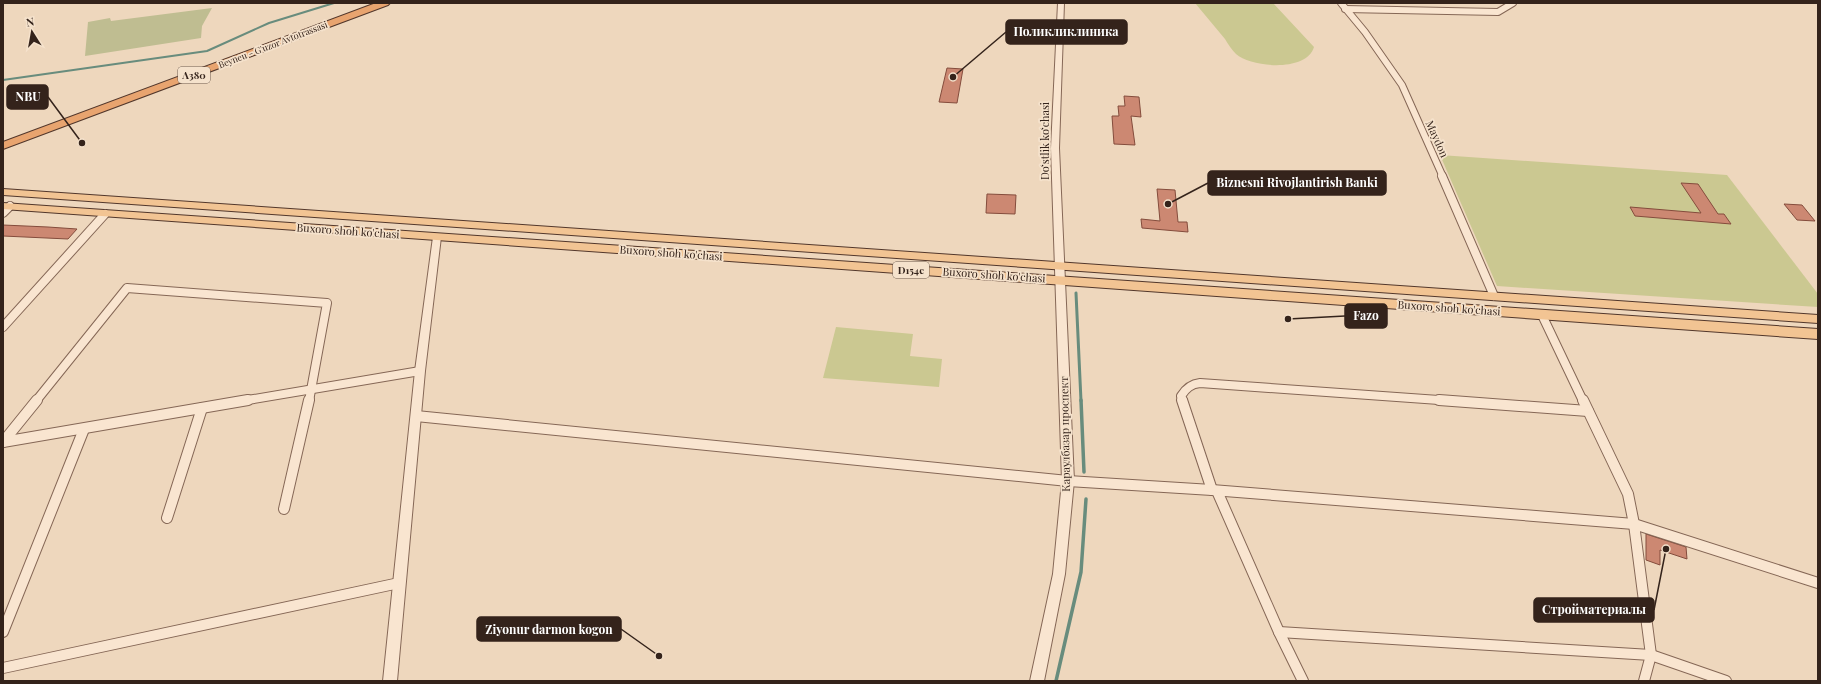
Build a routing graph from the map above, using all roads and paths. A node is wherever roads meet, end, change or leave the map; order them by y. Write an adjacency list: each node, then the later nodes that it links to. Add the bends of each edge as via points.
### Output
1 (370, 3): 6 (highway, Beyneu - G'uzor Avtotrassasi / A380)
2 (385, 3): 7 (highway, Beyneu - G'uzor Avtotrassasi / A380)
3 (1061, 3): 12 (street, Do‘stlik ko‘chasi, via 1054,132)
4 (1513, 3): 5 (street, via 1498,12)
5 (1343, 6): 14 (street, Maydon, via 1365,32 1402,85)
6 (3, 138)
7 (3, 146)
8 (5, 193): 12 (main road, Buxoro shoh ko'chasi / D154e)
9 (5, 208): 10 (main road, Buxoro shoh ko'chasi / D154e)
10 (105, 214): 11 (main road, Buxoro shoh ko'chasi / D154e); 18 (street)
11 (437, 237): 13 (main road, Buxoro shoh ko'chasi / D154e); 20 (street)
12 (1060, 266): 13 (street, Do‘stlik ko‘chasi); 14 (main road, Buxoro shoh ko'chasi / D154e)
13 (1060, 280): 15 (main road, Buxoro shoh ko'chasi / D154e); 27 (street, Караулбазар проспект)
14 (1494, 296): 15 (main road); 17 (main road, Buxoro shoh ko'chasi / D154e)
15 (1501, 312): 16 (main road, Buxoro shoh ko'chasi / D154e)
16 (1542, 315): 19 (main road, Buxoro shoh ko'chasi / D154e); 23 (street)
17 (1818, 319)
18 (3, 327)
19 (1818, 334)
20 (420, 370): 21 (street); 24 (street)
21 (312, 388): 22 (street); 26 (street, via 327,303 128,288); 29 (street)
22 (202, 408): 25 (street); 30 (street)
23 (1588, 411): 28 (street, via 1208,383 1192,384 1184,389 1181,396); 31 (street, via 1628,494)
24 (416, 416): 27 (street); 32 (street)
25 (84, 429): 26 (street); 34 (street)
26 (3, 442)
27 (1068, 481): 28 (street); 39 (street, Караулбазар проспект, via 1059,574)
28 (1214, 490): 31 (street); 35 (street)
29 (284, 509)
30 (167, 518)
31 (1634, 524): 33 (street); 36 (street)
32 (399, 583): 37 (street); 38 (street)
33 (1818, 583)
34 (3, 632)
35 (1279, 632): 36 (street); 40 (street)
36 (1651, 655): 41 (street); 42 (street)
37 (3, 668)
38 (390, 681)
39 (1037, 681)
40 (1303, 681)
41 (1644, 681)
42 (1726, 681)

